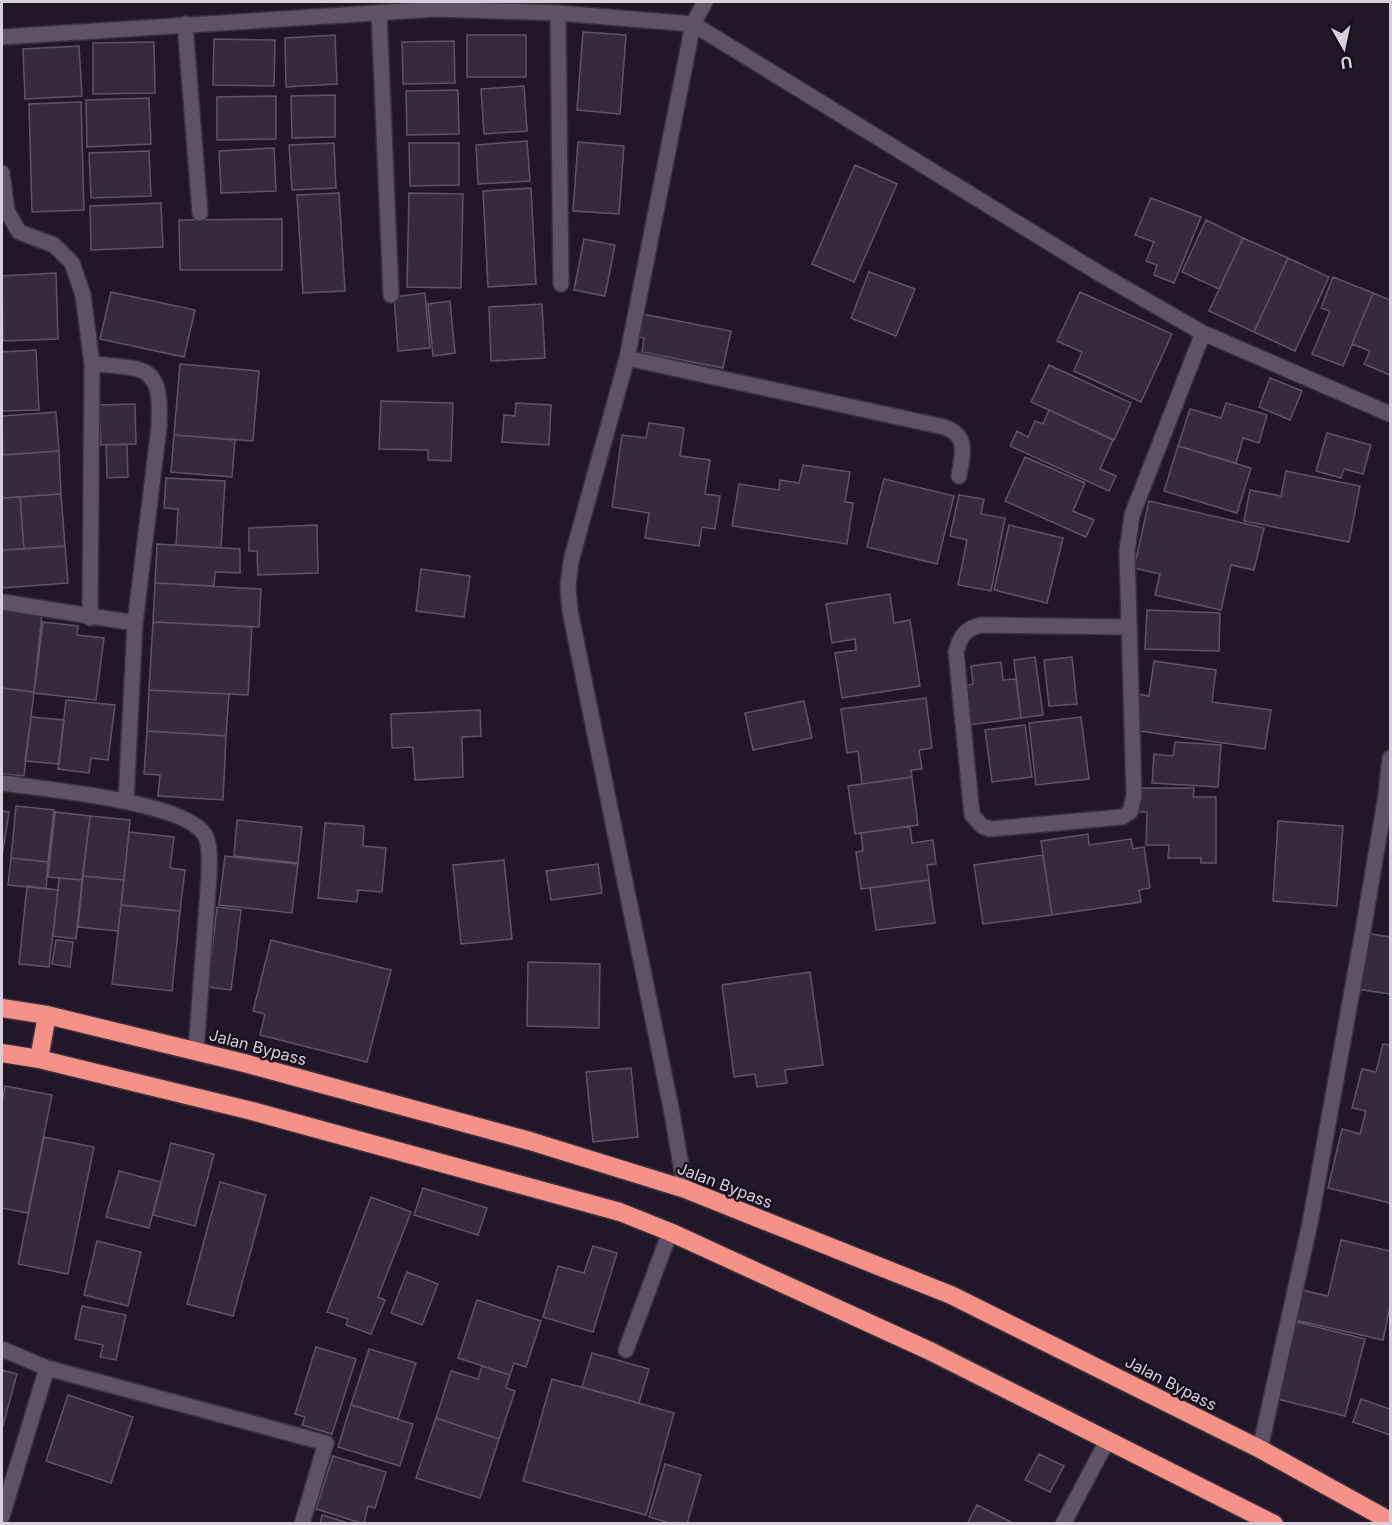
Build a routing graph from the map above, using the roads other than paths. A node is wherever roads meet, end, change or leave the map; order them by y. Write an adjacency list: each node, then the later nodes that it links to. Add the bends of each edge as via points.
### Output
1 (705, 2): 7 (street)
2 (437, 5): 3 (street); 4 (street)
3 (518, 7): 5 (street)
4 (379, 13): 6 (street); 12 (street)
5 (558, 13): 7 (street); 11 (street)
6 (186, 24): 8 (street); 10 (street)
7 (693, 24): 13 (street); 14 (street)
8 (2, 37)
9 (2, 173): 15 (street, via 7,211 19,232 54,245 72,263 83,295)
10 (200, 213)
11 (561, 284)
12 (391, 295)
13 (1203, 333): 16 (street); 21 (street, via 1132,515 1127,551)
14 (627, 358): 17 (street, via 944,426 953,430 963,444); 30 (street, via 571,561 568,586)
15 (92, 364): 19 (street); 20 (street, via 144,371 155,382 159,402)
16 (1390, 414)
17 (959, 476)
18 (2, 602): 19 (street)
19 (90, 618): 20 (street)
20 (135, 623): 24 (street)
21 (1128, 627): 21 (street, via 1134,796 1130,812 1122,817 990,829 982,826 972,815 956,652 960,636 982,625)
22 (1390, 758): 36 (street, via 1310,1223)
23 (2, 783): 24 (street)
24 (126, 801): 27 (street, via 175,815 204,835 209,876)
25 (2, 1008): 26 (highway, Jalan Bypass)
26 (47, 1015): 27 (highway, Jalan Bypass); 29 (highway)
27 (196, 1051): 30 (highway, Jalan Bypass, via 530,1141)
28 (2, 1053): 29 (highway)
29 (39, 1059): 31 (highway, via 620,1212)
30 (685, 1189): 36 (highway, Jalan Bypass, via 951,1295)
31 (670, 1232): 33 (street); 35 (highway, via 930,1351)
32 (2, 1349): 34 (street)
33 (626, 1350)
34 (47, 1368): 37 (street); 39 (street, via 326,1443)
35 (1107, 1441): 40 (street); 41 (highway)
36 (1260, 1449): 38 (highway, Jalan Bypass)
37 (2, 1516)
38 (1390, 1521)
39 (302, 1524)
40 (1064, 1524)
41 (1274, 1524)

